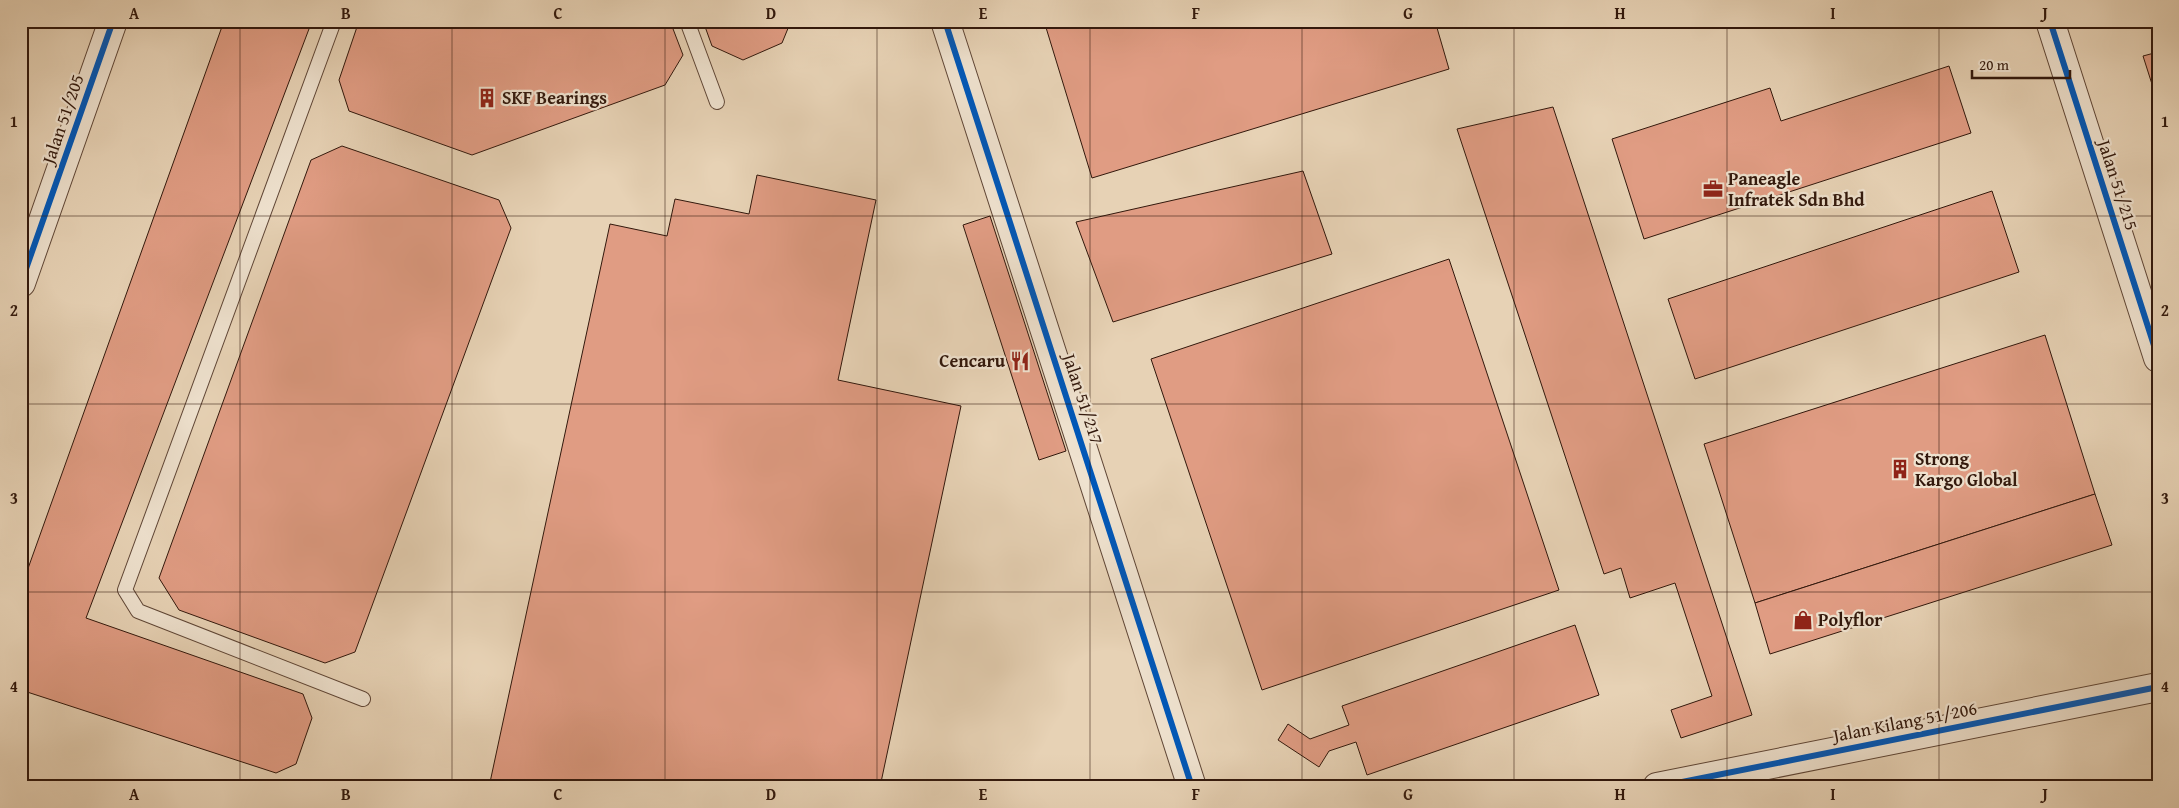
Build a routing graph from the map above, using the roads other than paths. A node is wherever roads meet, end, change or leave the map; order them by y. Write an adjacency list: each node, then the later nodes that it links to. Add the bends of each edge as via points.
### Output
1 (113, 21): 7 (street, Jalan 51/205)
2 (334, 21): 10 (lane, via 126,590 138,611)
3 (687, 21): 6 (lane)
4 (945, 21): 11 (street, Jalan 51/217)
5 (2050, 21): 8 (street, Jalan 51/215)
6 (717, 102)
7 (21, 283)
8 (2158, 358)
9 (2158, 687): 12 (street, Jalan Kilang 51/206)
10 (363, 699)
11 (1192, 787)
12 (1657, 787)

